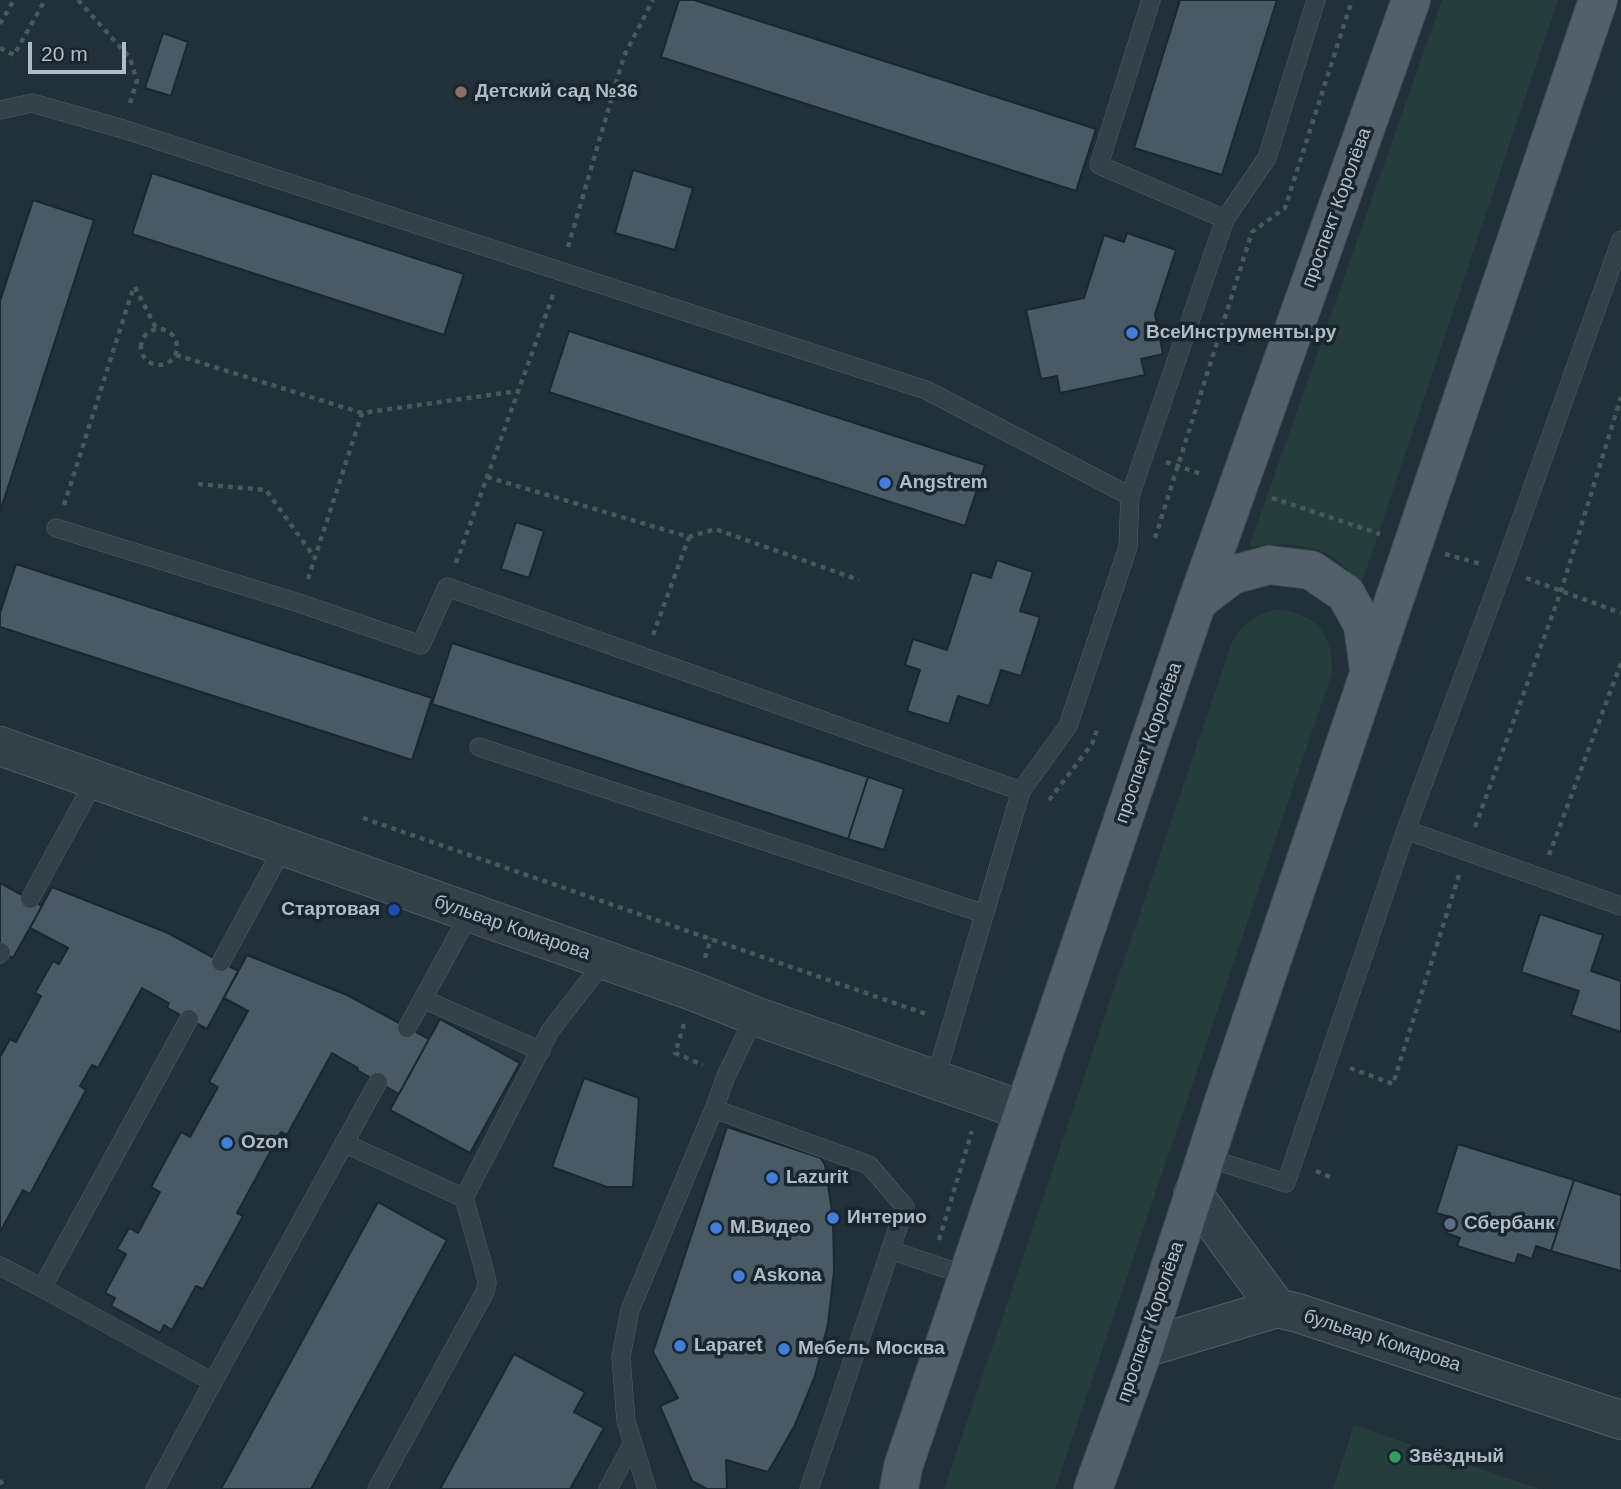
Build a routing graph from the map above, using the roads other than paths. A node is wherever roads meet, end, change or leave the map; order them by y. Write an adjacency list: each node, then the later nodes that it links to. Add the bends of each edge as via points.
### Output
1 (1151, 0): 6 (lane, via 1099,165)
2 (1316, 0): 6 (lane, via 1267,158)
3 (1410, 0): 10 (main road, проспект Королёва)
4 (1598, 0): 11 (main road, проспект Королёва)
5 (0, 110): 8 (lane, via 32,103 123,129 926,390)
6 (1225, 219): 8 (lane)
7 (1621, 240): 16 (lane)
8 (1130, 496): 15 (lane, via 1128,547 1068,726)
9 (56, 528): 15 (lane, via 421,645 447,587)
10 (1197, 602): 11 (main road, via 1233,575 1269,565 1311,570 1346,594 1363,625); 32 (main road, проспект Королёва)
11 (1370, 671): 34 (main road, проспект Королёва)
12 (0, 746): 14 (street, бульвар Комарова)
13 (479, 747): 21 (lane)
14 (95, 780): 17 (street, бульвар Комарова); 18 (lane)
15 (1021, 790): 21 (lane)
16 (1406, 830): 19 (lane); 34 (lane, via 1286,1183)
17 (283, 848): 20 (street, бульвар Комарова); 23 (lane)
18 (30, 899)
19 (1621, 906)
20 (470, 913): 22 (street, бульвар Комарова); 24 (lane)
21 (985, 914): 29 (lane)
22 (605, 960): 25 (street, бульвар Комарова); 28 (lane, via 550,1031)
23 (221, 962)
24 (424, 999): 27 (lane); 28 (lane)
25 (755, 1016): 29 (street, бульвар Комарова); 31 (lane)
26 (189, 1019): 40 (lane)
27 (407, 1028)
28 (541, 1051): 36 (lane)
29 (935, 1080): 32 (street, бульвар Комарова)
30 (378, 1082): 33 (lane)
31 (714, 1110): 37 (lane, via 869,1165 905,1207); 45 (lane, via 630,1310 621,1357 626,1421)
32 (1024, 1111): 39 (main road, проспект Королёва)
33 (344, 1143): 36 (lane); 43 (lane)
34 (1205, 1157): 35 (main road, проспект Королёва)
35 (1193, 1194): 41 (street, бульвар Комарова); 42 (main road, проспект Королёва)
36 (464, 1198): 48 (lane, via 485,1273 485,1292)
37 (890, 1250): 39 (lane); 51 (lane)
38 (0, 1266): 40 (lane)
39 (968, 1276): 46 (main road, проспект Королёва)
40 (42, 1288): 43 (lane)
41 (1277, 1308): 42 (street); 44 (street, бульвар Комарова)
42 (1144, 1348): 52 (main road, проспект Королёва)
43 (213, 1382): 47 (lane)
44 (1621, 1420)
45 (633, 1443): 49 (lane); 50 (lane)
46 (904, 1482)
47 (155, 1489)
48 (377, 1489)
49 (608, 1489)
50 (647, 1489)
51 (808, 1489)
52 (1093, 1489)

